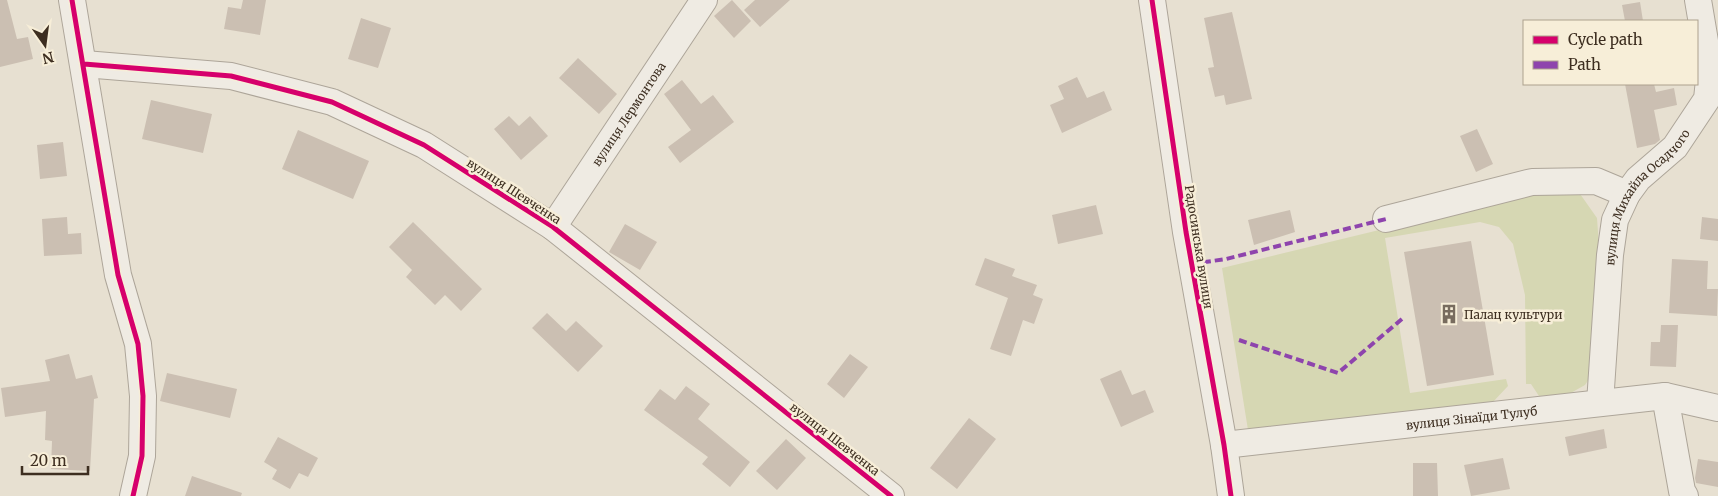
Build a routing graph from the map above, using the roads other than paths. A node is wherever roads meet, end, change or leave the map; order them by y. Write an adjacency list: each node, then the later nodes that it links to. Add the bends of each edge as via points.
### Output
1 (72, 0): 5 (street)
2 (704, 0): 8 (street, вулиця Лермонтова)
3 (1152, 0): 12 (street, Радосинська вулиця, via 1186,232)
4 (1698, 0): 6 (street, вулиця Михайла Осадчого, via 1710,71 1707,99 1675,146 1638,179)
5 (84, 64): 8 (street, вулиця Шевченка, via 231,76 332,102 424,145); 13 (street, via 118,274 138,344 144,396 142,456)
6 (1627, 194): 7 (street, via 1596,181 1532,182); 10 (street, вулиця Михайла Осадчого, via 1615,220 1610,255)
7 (1386, 219)
8 (553, 227): 14 (street, вулиця Шевченка)
9 (1665, 396): 10 (street, вулиця Зінаїди Тулуб); 11 (street, вулиця Зінаїди Тулуб); 16 (street)
10 (1600, 403): 12 (street, вулиця Зінаїди Тулуб)
11 (1718, 408)
12 (1224, 445): 15 (street, Радосинська вулиця)
13 (133, 496)
14 (891, 496)
15 (1231, 496)
16 (1685, 496)

